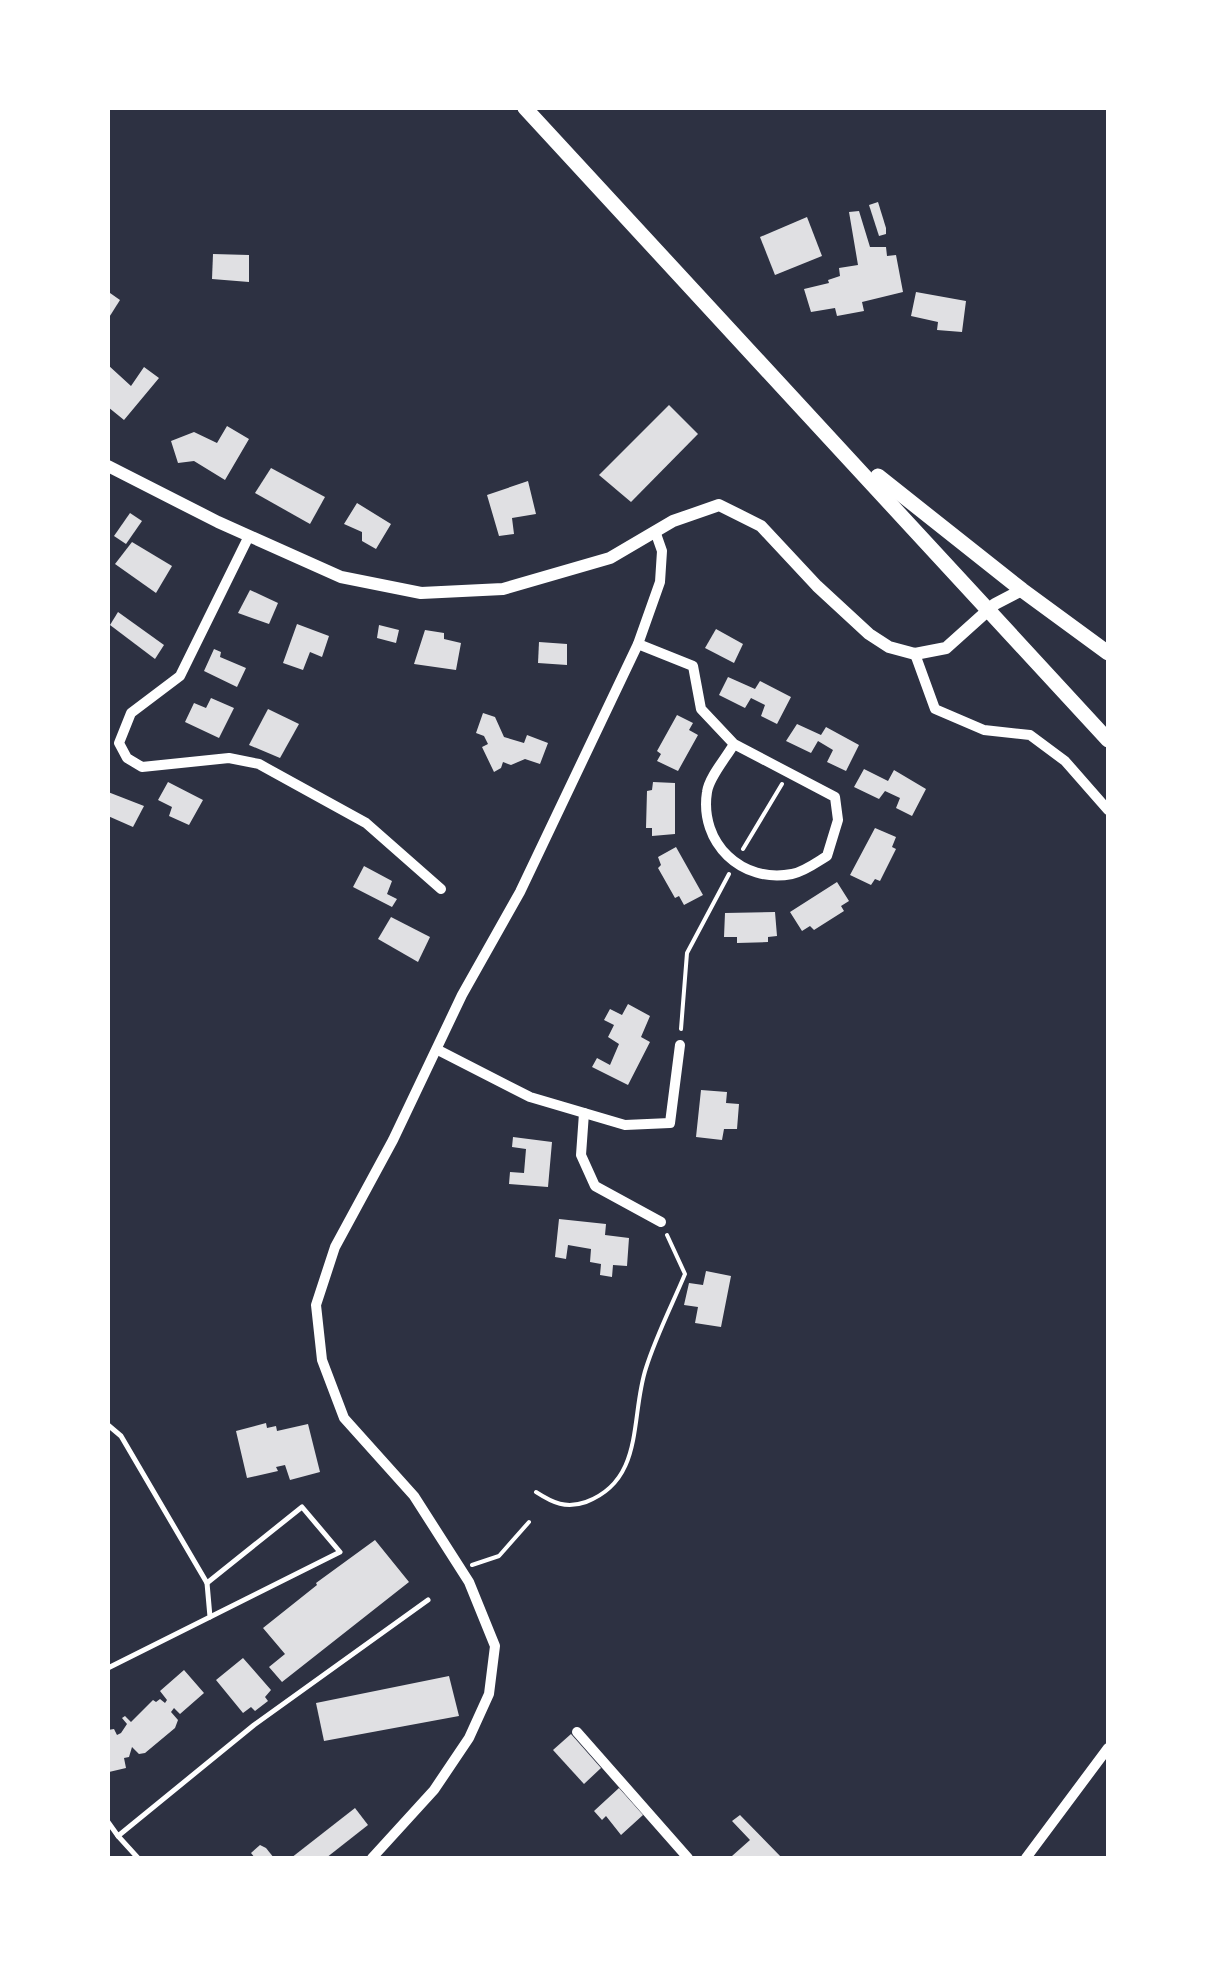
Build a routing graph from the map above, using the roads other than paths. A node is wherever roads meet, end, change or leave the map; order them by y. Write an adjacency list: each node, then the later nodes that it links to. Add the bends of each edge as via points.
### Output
1 (525, 108): 2 (main road)
2 (836, 442): 6 (main road); 7 (main road)
3 (108, 466): 5 (street)
4 (655, 531): 5 (street, via 610,558 503,588 421,593 340,578); 8 (street, via 662,551 660,582); 10 (street, via 719,504 762,526 869,634)
5 (249, 536): 14 (street, via 180,676 131,713 118,744 142,767 229,758 259,764 366,823)
6 (1022, 590): 7 (street); 9 (main road)
7 (989, 609): 10 (street, via 946,648); 11 (main road)
8 (638, 644): 12 (street, via 693,666 702,708); 16 (street)
9 (1108, 652)
10 (915, 654): 13 (street, via 935,709 984,730 1030,734 1065,761)
11 (1108, 740)
12 (734, 744): 12 (street, via 707,790 710,835 735,864 754,874 794,874 827,856 838,820 835,797)
13 (1108, 810)
14 (440, 889)
15 (680, 1044): 17 (street, via 670,1123 625,1125)
16 (438, 1050): 17 (street, via 530,1097); 29 (street, via 335,1247 316,1305 322,1360 344,1418 414,1496 469,1582 494,1646 489,1694 470,1738 434,1790)
17 (584, 1113): 18 (street, via 581,1155 595,1186)
18 (662, 1222)
19 (108, 1425): 20 (lane, via 121,1436)
20 (207, 1583): 22 (lane); 22 (lane, via 302,1507 340,1552)
21 (428, 1600): 27 (lane, via 254,1724)
22 (210, 1618): 23 (lane)
23 (108, 1668)
24 (577, 1732): 30 (street)
25 (1108, 1748): 31 (street)
26 (108, 1822): 27 (lane)
27 (118, 1836): 28 (lane)
28 (138, 1858)
29 (372, 1858)
30 (688, 1858)
31 (1026, 1858)

